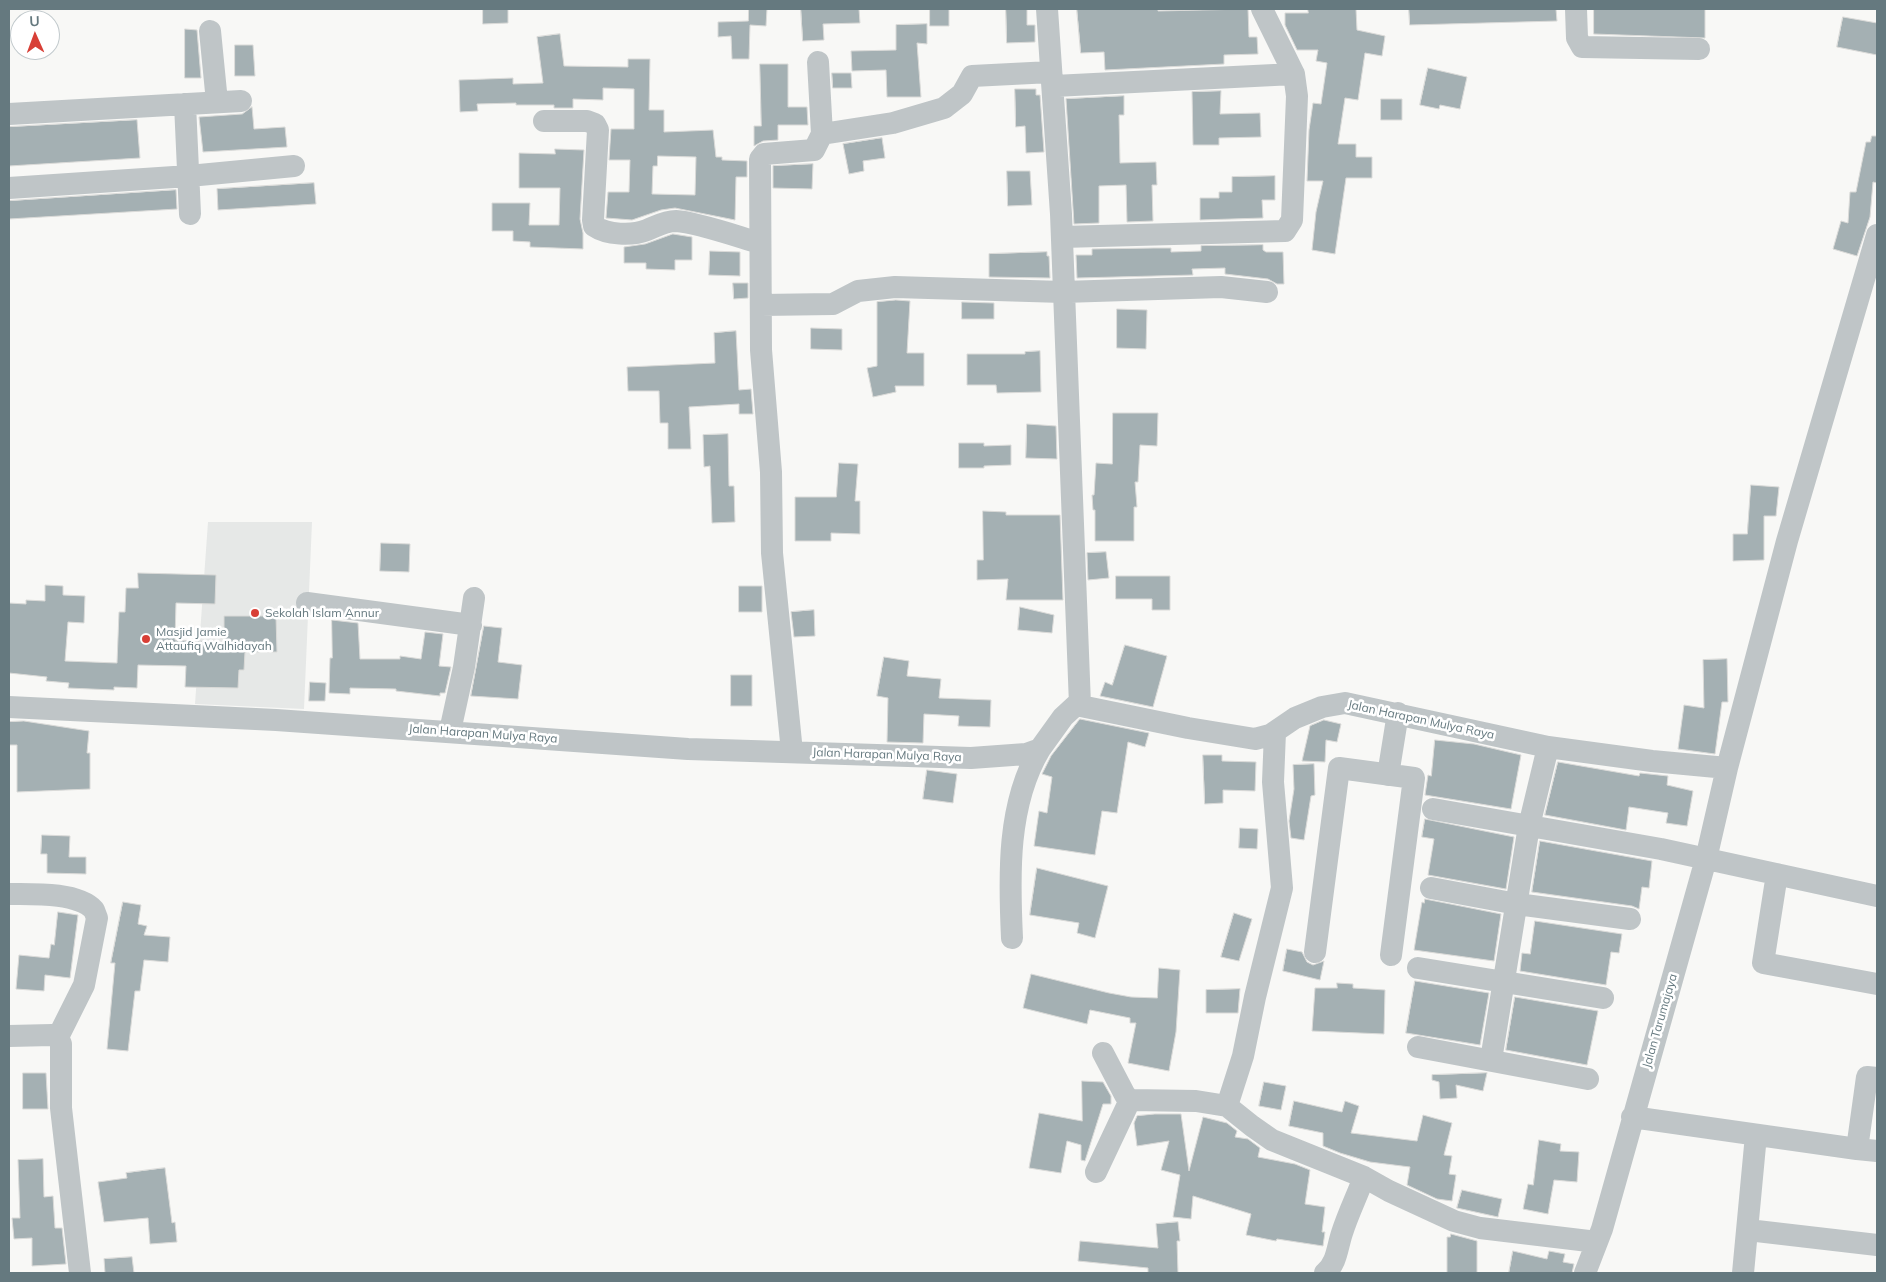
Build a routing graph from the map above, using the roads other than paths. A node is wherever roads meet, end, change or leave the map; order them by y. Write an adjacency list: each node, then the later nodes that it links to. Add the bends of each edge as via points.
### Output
1 (1047, 9): 8 (street)
2 (1262, 9): 7 (street)
3 (1576, 9): 5 (street, via 1577,38 1582,47)
4 (210, 31): 10 (street)
5 (1699, 49)
6 (818, 62): 14 (street)
7 (1294, 74): 8 (street); 20 (street, via 1297,96 1292,220 1285,231)
8 (1052, 79): 14 (street, via 972,76 962,94 944,108 893,123); 20 (street)
9 (241, 101): 10 (street)
10 (217, 102): 11 (street)
11 (185, 104): 12 (street); 16 (street)
12 (9, 114)
13 (544, 122): 21 (street, via 588,121 595,124 598,130 593,220 594,226 600,230 625,234 645,231 662,222 678,221)
14 (822, 134): 21 (street, via 814,150 761,156)
15 (294, 166): 16 (street)
16 (189, 176): 17 (street); 18 (street)
17 (9, 188)
18 (190, 214)
19 (1877, 235): 36 (street, Jalan Tarumajaya, via 1817,434)
20 (1062, 237): 22 (street)
21 (760, 243): 24 (street)
22 (1063, 292): 23 (street, via 1190,287); 24 (street, via 871,288 833,304); 28 (street)
23 (1267, 292)
24 (761, 305): 35 (street, via 760,350 771,472 772,553)
25 (474, 598): 27 (street)
26 (307, 603): 27 (street)
27 (471, 624): 31 (street)
28 (1080, 705): 32 (street, Jalan Harapan Mulya Raya, via 1226,735 1263,738); 34 (street, via 1072,708)
29 (9, 707): 31 (street, Jalan Harapan Mulya Raya, via 184,714)
30 (1398, 713): 32 (street, Jalan Harapan Mulya Raya, via 1334,703 1295,718); 33 (street, Jalan Harapan Mulya Raya); 37 (street)
31 (450, 731): 35 (street, Jalan Harapan Mulya Raya, via 688,749)
32 (1275, 732): 62 (street, via 1273,782 1282,888 1243,1056)
33 (1548, 747): 36 (street, Jalan Harapan Mulya Raya); 39 (street)
34 (1040, 749): 35 (street, Jalan Harapan Mulya Raya, via 1026,754 971,758); 47 (street, via 1029,767 1017,818 1009,874)
35 (792, 752)
36 (1727, 768): 40 (street, Jalan Tarumajaya)
37 (1388, 775): 48 (street, via 1339,768); 49 (street, via 1414,778)
38 (1432, 810): 39 (street)
39 (1529, 826): 40 (street); 45 (street)
40 (1706, 859): 41 (street); 63 (street, Jalan Tarumajaya)
41 (1777, 874): 44 (street); 52 (street, via 1763,963)
42 (1431, 888): 45 (street)
43 (9, 894): 55 (street, via 59,896 81,902 94,910 96,918 84,985)
44 (1877, 896)
45 (1517, 904): 46 (street); 51 (street)
46 (1630, 919)
47 (1012, 938)
48 (1315, 952)
49 (1391, 955)
50 (1418, 968): 51 (street)
51 (1505, 982): 53 (street); 58 (street)
52 (1877, 984)
53 (1603, 998)
54 (9, 1036): 55 (street)
55 (58, 1037): 71 (street, via 65,1156)
56 (1418, 1047): 58 (street)
57 (1103, 1053): 61 (street)
58 (1491, 1060): 60 (street)
59 (1877, 1078): 65 (street, via 1867,1076)
60 (1588, 1079)
61 (1130, 1100): 62 (street, via 1196,1101); 66 (street)
62 (1228, 1106): 67 (street, via 1272,1140)
63 (1632, 1118): 64 (street); 69 (street, Jalan Tarumajaya)
64 (1756, 1135): 65 (street); 68 (street)
65 (1867, 1150)
66 (1096, 1172)
67 (1364, 1177): 69 (street, via 1395,1195 1454,1221 1480,1228); 72 (street, via 1338,1252)
68 (1748, 1230): 70 (street); 74 (street)
69 (1597, 1242): 73 (street, Jalan Tarumajaya)
70 (1877, 1245)
71 (80, 1273)
72 (1325, 1273)
73 (1585, 1273)
74 (1743, 1273)

